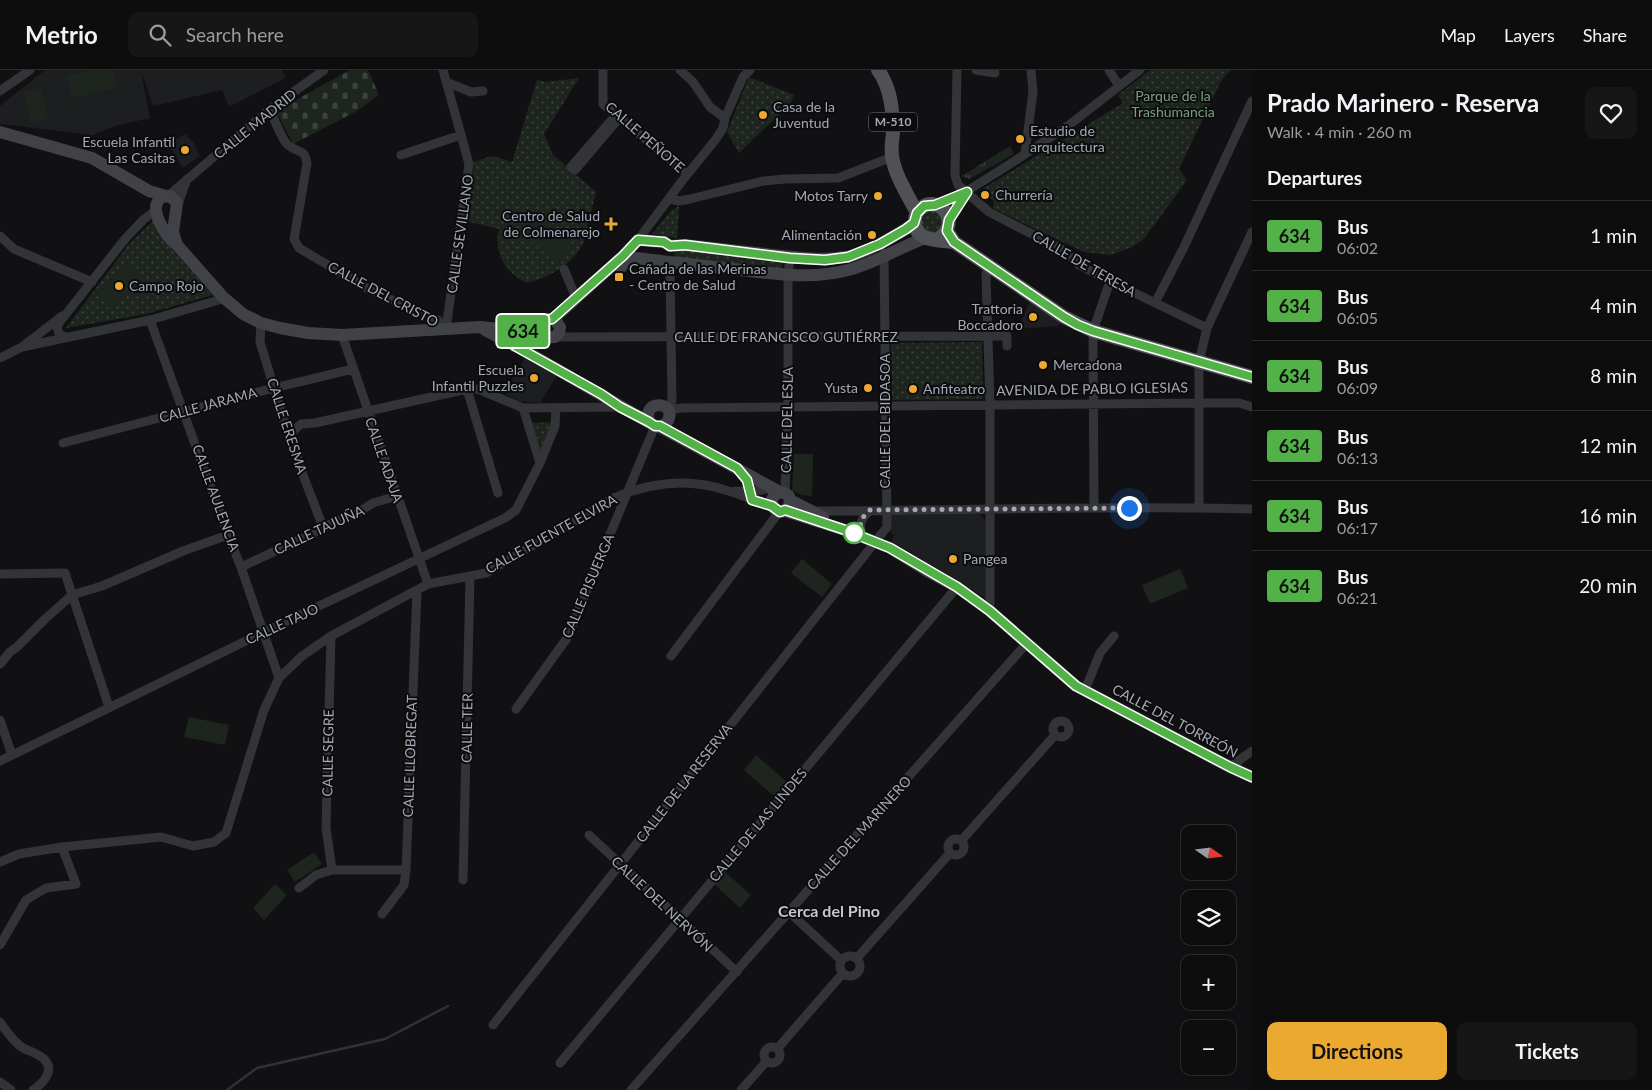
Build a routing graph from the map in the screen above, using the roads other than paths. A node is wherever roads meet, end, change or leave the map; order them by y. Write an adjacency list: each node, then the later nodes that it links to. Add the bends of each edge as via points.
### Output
1 (30, 70): 16 (street)
2 (324, 70): 19 (street, CALLE MADRID)
3 (443, 70): 14 (street, CALLE SEVILLANO)
4 (603, 70): 20 (street, CALLE PEÑOTE, via 603,104)
5 (680, 70): 21 (street, via 693,82 710,107)
6 (750, 70): 21 (street, via 742,77)
7 (956, 70): 31 (street, CALLE DE TERESA, via 955,175 958,186)
8 (976, 70): 13 (street)
9 (1031, 70): 24 (street, via 1033,92)
10 (1109, 70): 15 (street)
11 (1140, 70): 15 (street)
12 (881, 72): 26 (main road, M-510, via 892,109)
13 (995, 73)
14 (446, 82): 17 (street, via 471,92); 23 (street, CALLE SEVILLANO)
15 (1119, 86): 24 (street)
16 (0, 91)
17 (483, 91)
18 (1252, 101): 56 (street)
19 (270, 109): 29 (street, CALLE MADRID); 63 (street, CALLE DEL CRISTO, via 286,144 306,155 294,239 299,248 372,291 438,320)
20 (618, 116): 20 (street, via 571,167 575,170); 27 (street, CALLE PEÑOTE)
21 (725, 118): 27 (street, via 716,139)
22 (0, 132): 30 (street, via 92,158)
23 (461, 135): 25 (street); 63 (street, CALLE SEVILLANO, via 469,164)
24 (1025, 153): 31 (street)
25 (401, 155)
26 (892, 156): 28 (main road, M-510); 33 (street, via 838,178 763,181 690,199 679,201)
27 (687, 174): 33 (street)
28 (898, 175): 34 (main road, M-510, via 916,197); 37 (main road, M-510)
29 (187, 179): 32 (street, CALLE MADRID); 36 (street)
30 (149, 191): 32 (street); 35 (street, via 155,199)
31 (967, 192): 34 (street); 39 (street); 52 (street, CALLE DE TERESA, via 989,212 1065,251 1079,265)
32 (167, 196): 35 (street, via 159,199); 36 (street, via 176,201)
33 (670, 198): 41 (street)
34 (932, 205): 37 (main road, via 924,206); 39 (main road, M-510, via 945,210)
35 (156, 210): 36 (street, via 164,220 170,220); 43 (street, via 164,230); 53 (street, via 125,239)
36 (176, 213): 43 (street, via 173,232)
37 (916, 218): 39 (main road, M-510, via 918,232); 42 (street)
38 (1252, 232): 62 (street)
39 (942, 234): 45 (street, via 911,243); 49 (main road, M-510)
40 (0, 236): 53 (street, via 14,249)
41 (637, 241): 44 (street, via 664,242); 46 (street, via 632,252); 55 (street)
42 (880, 244): 45 (street, CALLE DEL BIDASOA); 47 (street, via 848,257 825,260)
43 (177, 245): 54 (street)
44 (670, 246): 47 (street); 48 (street)
45 (884, 257): 51 (street, via 824,275); 66 (street, CALLE DEL BIDASOA)
46 (636, 258): 48 (street); 59 (street, via 627,261)
47 (790, 258): 51 (street, CALLE DEL ESLA)
48 (668, 261): 51 (street); 71 (street)
49 (990, 266): 64 (main road, M-510, via 1064,317); 67 (street, via 986,274)
50 (564, 269): 55 (street)
51 (788, 275): 69 (street, CALLE DEL ESLA)
52 (1110, 281): 56 (street, CALLE DE TERESA); 64 (street)
53 (92, 282): 57 (street)
54 (223, 298): 58 (street); 60 (street)
55 (576, 298): 59 (street)
56 (1155, 303): 62 (street, CALLE DE TERESA)
57 (69, 310): 68 (street, via 57,330); 74 (street)
58 (150, 320): 68 (street); 92 (street, CALLE AULENCIA)
59 (556, 322): 61 (street, via 547,319); 70 (street, via 559,333)
60 (261, 323): 65 (street, via 308,333); 79 (street, CALLE ERESMA, via 260,342)
61 (540, 324): 70 (street, via 541,334); 72 (street)
62 (1206, 328): 76 (street)
63 (446, 329): 65 (street); 72 (street, via 480,327)
64 (1093, 331): 76 (main road, M-510); 82 (street)
65 (342, 335): 77 (street, CALLE ADAJA)
66 (885, 336): 67 (street, CALLE DE FRANCISCO GUTIÉRREZ); 69 (street, CALLE DE FRANCISCO GUTIÉRREZ); 85 (street, CALLE DEL BIDASOA)
67 (987, 336): 73 (street, CALLE DE FRANCISCO GUTIÉRREZ, via 1007,336); 83 (street)
68 (66, 337): 74 (street)
69 (789, 337): 71 (street, CALLE DE FRANCISCO GUTIÉRREZ); 84 (street, CALLE DEL ESLA)
70 (550, 338): 71 (street, CALLE DE FRANCISCO GUTIÉRREZ); 72 (street)
71 (672, 338): 90 (street, via 672,401)
72 (521, 340): 87 (street, via 534,356)
73 (1008, 346)
74 (22, 347): 75 (street)
75 (0, 358)
76 (1199, 362): 78 (main road, M-510); 81 (street)
77 (353, 370): 79 (street, CALLE JARAMA); 91 (street, CALLE ADAJA)
78 (1250, 377)
79 (274, 388): 92 (street, CALLE JARAMA); 94 (street, CALLE ERESMA)
80 (467, 389): 88 (street, AVENIDA DE PABLO IGLESIAS, via 478,389); 91 (street, AVENIDA DE PABLO IGLESIAS); 99 (street)
81 (1198, 403): 82 (street, AVENIDA DE PABLO IGLESIAS); 86 (street, AVENIDA DE PABLO IGLESIAS); 104 (street)
82 (1094, 404): 83 (street, AVENIDA DE PABLO IGLESIAS); 106 (street)
83 (990, 405): 85 (street, AVENIDA DE PABLO IGLESIAS); 105 (street)
84 (788, 406): 85 (street, AVENIDA DE PABLO IGLESIAS); 90 (street, AVENIDA DE PABLO IGLESIAS); 103 (street, CALLE DEL ESLA)
85 (884, 406): 109 (street, CALLE DEL BIDASOA)
86 (1249, 406)
87 (620, 407): 89 (street, AVENIDA DE PABLO IGLESIAS); 90 (street, AVENIDA DE PABLO IGLESIAS); 93 (street)
88 (523, 408): 89 (street, AVENIDA DE PABLO IGLESIAS); 97 (street)
89 (556, 408): 97 (street, CALLE TAJO, via 555,426)
90 (665, 410): 93 (street, via 668,421); 93 (street, via 648,412); 95 (street)
91 (367, 411): 94 (street, AVENIDA DE PABLO IGLESIAS, via 301,424); 101 (street, CALLE ADAJA)
92 (184, 412): 96 (street, CALLE JARAMA); 114 (street, CALLE AULENCIA)
93 (655, 425): 95 (street); 100 (street, CALLE PISUERGA)
94 (290, 434): 111 (street, CALLE ERESMA)
95 (682, 438): 98 (street)
96 (63, 443)
97 (540, 463): 118 (street, CALLE TAJO, via 516,510)
98 (737, 468): 102 (street, via 747,480); 103 (street)
99 (498, 493)
100 (627, 493): 102 (street, CALLE FUENTE ELVIRA, via 657,485 688,483); 121 (street, CALLE FUENTE ELVIRA, via 486,573); 136 (street, CALLE PISUERGA, via 567,638)
101 (397, 496): 111 (street, CALLE TAJUÑA); 118 (street, CALLE ADAJA)
102 (751, 496): 103 (street); 103 (street, CALLE FUENTE ELVIRA)
103 (781, 500): 110 (street); 112 (street); 131 (street)
104 (1198, 507): 106 (street); 107 (street)
105 (990, 508): 106 (street); 109 (street); 126 (street)
106 (1094, 508)
107 (1252, 509)
108 (870, 510): 109 (street); 110 (street); 115 (street, via 862,518)
109 (886, 510): 113 (street)
110 (814, 511): 112 (street)
111 (323, 527): 119 (street, CALLE TAJUÑA)
112 (845, 530): 115 (street)
113 (884, 532): 116 (street); 117 (street)
114 (228, 535): 119 (street, CALLE AULENCIA); 125 (street)
115 (860, 536): 116 (street)
116 (875, 542): 117 (street, CALLE DEL TORREÓN); 147 (street, CALLE DE LA RESERVA)
117 (890, 548): 123 (street, CALLE DEL TORREÓN)
118 (419, 559): 122 (street, CALLE ADAJA); 127 (street, CALLE TAJO)
119 (242, 567): 127 (street, CALLE AULENCIA)
120 (0, 574): 125 (street, via 64,573)
121 (470, 576): 122 (street, CALLE FUENTE ELVIRA); 150 (street, CALLE TER)
122 (428, 584): 124 (street, CALLE FUENTE ELVIRA)
123 (957, 587): 126 (street, CALLE DEL TORREÓN); 154 (street, CALLE DE LAS LINDES)
124 (417, 591): 128 (street, CALLE FUENTE ELVIRA); 149 (street, CALLE LLOBREGAT)
125 (72, 595): 132 (street); 135 (street)
126 (990, 611): 130 (street, CALLE DEL TORREÓN)
127 (264, 632): 133 (street, CALLE AULENCIA); 135 (street, CALLE TAJO)
128 (330, 636): 133 (street, CALLE FUENTE ELVIRA, via 302,656); 148 (street, CALLE SEGRE, via 326,828)
129 (1114, 636): 134 (street, via 1100,653)
130 (1027, 643): 134 (street, CALLE DEL TORREÓN, via 1076,686); 152 (street, CALLE DEL MARINERO)
131 (671, 656)
132 (0, 664)
133 (280, 678): 145 (street, CALLE FUENTE ELVIRA, via 264,710 226,834 214,842 193,846 161,837)
134 (1085, 690): 142 (street, CALLE DEL TORREÓN)
135 (110, 707): 140 (street, CALLE TAJO)
136 (516, 709)
137 (0, 720): 140 (street)
138 (1055, 735): 156 (street, via 961,841 964,846 962,852 950,853)
139 (1252, 751): 142 (street)
140 (12, 755): 141 (street, CALLE TAJO)
141 (0, 761)
142 (1230, 767): 143 (street, CALLE DEL TORREÓN)
143 (1252, 777)
144 (589, 835): 147 (street, CALLE DEL NERVÓN)
145 (62, 847): 146 (street, via 19,854); 155 (street, via 76,884 46,888 26,900)
146 (0, 862)
147 (619, 864): 154 (street, CALLE DEL NERVÓN); 161 (street, CALLE DE LA RESERVA)
148 (332, 870): 149 (street); 151 (street, via 316,875)
149 (406, 870): 153 (street, CALLE LLOBREGAT, via 404,885)
150 (463, 880)
151 (299, 888)
152 (789, 912): 157 (street); 158 (street, CALLE DEL MARINERO)
153 (382, 914)
154 (679, 919): 158 (street, CALLE DEL NERVÓN); 162 (street, CALLE DE LAS LINDES)
155 (0, 945)
156 (857, 958): 157 (street, via 847,956); 159 (street, via 860,964 856,974)
157 (842, 960): 159 (street)
158 (736, 972): 166 (street, CALLE DEL MARINERO)
159 (843, 974): 167 (street, via 777,1049 766,1050 767,1061)
160 (0, 1022): 165 (street, via 22,1047 44,1059 49,1066 43,1084)
161 (493, 1025)
162 (560, 1063)
163 (0, 1082): 164 (street)
164 (11, 1090)
165 (33, 1090)
166 (631, 1090)
167 (741, 1090)

